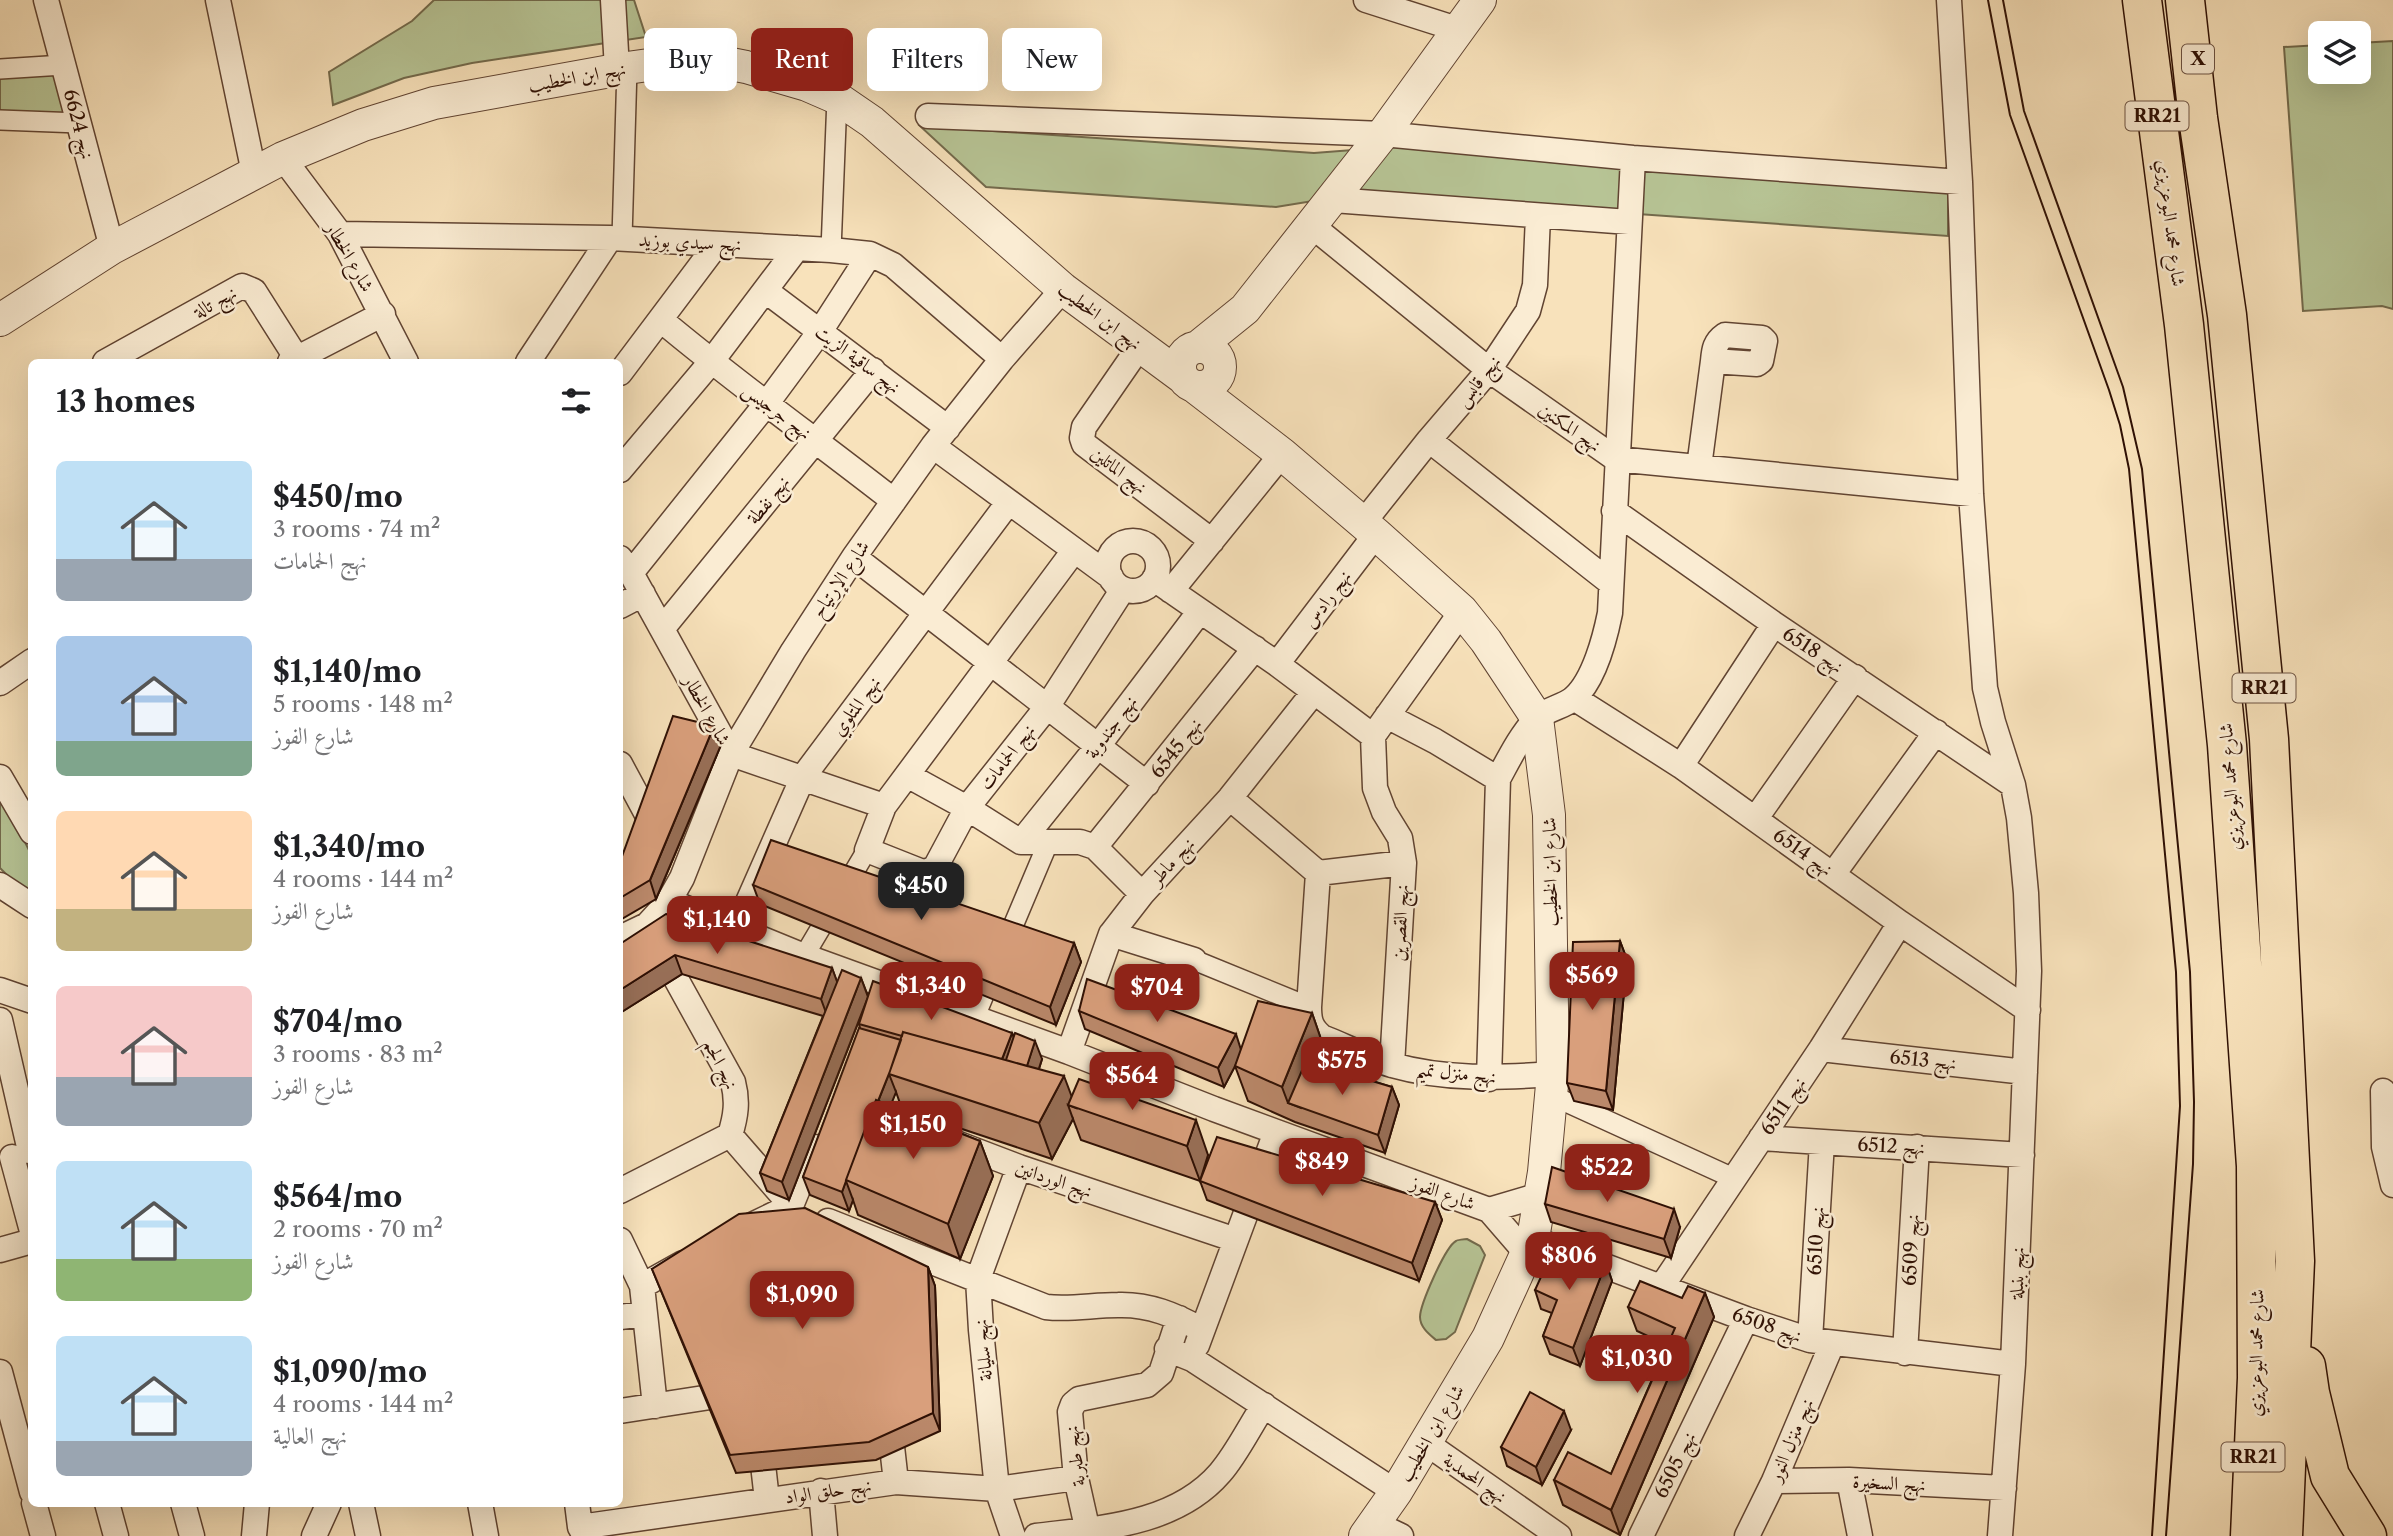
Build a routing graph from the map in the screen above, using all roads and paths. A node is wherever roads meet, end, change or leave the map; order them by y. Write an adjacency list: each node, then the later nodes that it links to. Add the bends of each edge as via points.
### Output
1 (46, 0): 11 (street, نهج 6624)
2 (218, 0): 22 (street)
3 (613, 0): 13 (street)
4 (1366, 0): 10 (street)
5 (1480, 0): 10 (street)
6 (1949, 0): 23 (street, نهج بنبلة)
7 (2141, 0): 184 (highway, شارع محمد البوعزيزي / RR21, via 2184,325 2228,745)
8 (2185, 0): 16 (highway, شارع محمد البوعزيزي / RR21)
9 (2197, 0): 16 (highway, X)
10 (1460, 30): 19 (street)
11 (63, 65): 12 (street); 18 (street, نهج 6624)
12 (0, 69)
13 (622, 69): 14 (street, نهج ابن الخطيب, via 716,61); 20 (street, نهج ابن الخطيب, via 434,103 363,125); 29 (street)
14 (838, 98): 33 (street); 35 (street, نهج ابن الخطيب, via 872,122)
15 (928, 116): 19 (street)
16 (2198, 118): 168 (highway, شارع محمد البوعزيزي / RR21, via 2227,315 2269,739)
17 (0, 120): 18 (street)
18 (79, 122): 31 (street, نهج 6624)
19 (1383, 134): 21 (street); 24 (street)
20 (284, 158): 22 (street, نهج ابن الخطيب); 28 (street, شارع الخطار)
21 (1633, 158): 23 (street); 26 (street)
22 (254, 173): 31 (street, نهج ابن الخطيب)
23 (1960, 182): 63 (street, نهج بنبلة)
24 (1333, 200): 25 (street); 27 (street)
25 (1538, 216): 26 (street); 53 (street, نهج قابس, via 1531,304)
26 (1629, 222): 60 (street)
27 (1311, 225): 50 (street); 53 (street, نهج المكنين)
28 (340, 234): 29 (street, نهج سيدي بوزيد); 37 (street, شارع الخطار)
29 (616, 238): 30 (street, نهج سيدي بوزيد); 46 (street)
30 (717, 244): 32 (street, نهج سيدي بوزيد); 39 (street)
31 (112, 248): 38 (street, نهج ابن الخطيب)
32 (797, 248): 33 (street, نهج سيدي بوزيد); 36 (street)
33 (831, 250): 34 (street, نهج سيدي بوزيد)
34 (870, 254): 40 (street); 47 (street, نهج سيدي بوزيد, via 893,265)
35 (1063, 289): 41 (street, نهج ابن الخطيب); 47 (street, شارع الإرتياح)
36 (766, 291): 40 (street, نهج ساقية الزيت); 49 (street)
37 (383, 314): 44 (street); 45 (street, شارع الخطار)
38 (0, 320)
39 (661, 320): 49 (street, نهج جرجيس); 51 (street)
40 (821, 330): 52 (street, نهج ساقية الزيت); 54 (street)
41 (1146, 351): 50 (street, نهج ابن الخطيب); 68 (street, نهج الماتلين, via 1084,428 1084,444)
42 (110, 359): 43 (street, نهج تالة, via 242,286 254,291)
43 (294, 359)
44 (299, 359)
45 (405, 359)
46 (530, 359)
47 (1002, 359): 56 (street, شارع الإرتياح)
48 (1713, 361): 62 (street)
49 (711, 362): 54 (street, نهج جرجيس); 61 (street)
50 (1201, 366): 55 (street, نهج ابن الخطيب)
51 (623, 369)
52 (873, 370): 56 (street, نهج ساقية الزيت); 57 (street, نهج نفطة)
53 (1489, 370): 58 (street, نهج قابس); 60 (street, نهج المكنين)
54 (767, 402): 57 (street, نهج جرجيس); 71 (street)
55 (1235, 417): 59 (street, شارع ابن الخطيب)
56 (941, 437): 64 (street, شارع الإرتياح); 65 (street, نهج ساقية الزيت)
57 (816, 440): 64 (street, نهج جرجيس); 80 (street, نهج نفطة)
58 (1429, 440): 67 (street, نهج قابس); 73 (street)
59 (1282, 454): 67 (street, شارع ابن الخطيب); 68 (street)
60 (1616, 458): 62 (street, نهج المكنين); 66 (street)
61 (623, 466)
62 (1699, 467): 63 (street, نهج المكنين)
63 (1971, 494): 103 (street, نهج بنبلة, via 1985,688)
64 (894, 501): 70 (street, شارع الإرتياح)
65 (1008, 503): 69 (street, نهج ساقية الزيت); 78 (street, نهج المتلوي)
66 (1614, 511): 73 (street); 79 (street, نهج 6518)
67 (1369, 528): 77 (street, شارع ابن الخطيب); 83 (street, نهج رادس)
68 (1212, 541): 74 (street)
69 (1073, 551): 72 (street, نهج ساقية الزيت); 84 (street)
70 (854, 557): 78 (street); 95 (street, شارع الإرتياح)
71 (631, 575): 75 (street); 80 (street, شارع الخطار)
72 (1117, 583): 74 (street, via 1137,590); 74 (street, via 1108,560 1125,542 1134,541 1155,554); 89 (street, نهج الحمامات)
73 (1611, 583): 88 (street, via 1607,630 1590,675)
74 (1163, 585): 76 (street)
75 (623, 598)
76 (1200, 611): 81 (street); 94 (street, نهج جندوبة)
77 (1462, 611): 90 (street); 91 (street, شارع ابن الخطيب)
78 (925, 614): 84 (street); 100 (street, نهج المتلوي)
79 (1774, 624): 85 (street, نهج 6518); 96 (street)
80 (662, 629): 95 (street, شارع الخطار)
81 (1255, 648): 83 (street); 102 (street, نهج 6545)
82 (28, 664): 86 (street)
83 (1277, 664): 87 (street)
84 (990, 665): 89 (street); 98 (street)
85 (1855, 677): 92 (street, نهج 6518); 107 (street)
86 (0, 683)
87 (1314, 692): 93 (street); 104 (street, نهج ماطر)
88 (1574, 698): 91 (street); 96 (street, نهج 6514)
89 (1046, 707): 94 (street); 106 (street, نهج الحمامات)
90 (1387, 716): 93 (street); 101 (street)
91 (1537, 718): 101 (street); 141 (street, شارع ابن الخطيب, via 1549,815)
92 (1936, 732): 103 (street, نهج 6518); 115 (street)
93 (1373, 736): 113 (street, نهج القصرين, via 1375,788 1400,838)
94 (1098, 746): 102 (street); 109 (street, نهج جندوبة)
95 (731, 754): 100 (street); 116 (street, شارع الإرتياح)
96 (1681, 766): 107 (street, نهج 6514)
97 (623, 770): 116 (street)
98 (907, 775): 105 (street); 106 (street)
99 (0, 777): 108 (street)
100 (803, 777): 105 (street); 123 (street, نهج المتلوي)
101 (1498, 779): 140 (street)
102 (1147, 784): 111 (street, نهج 6545)
103 (2013, 785): 133 (street, نهج بنبلة, via 2026,893)
104 (1230, 798): 114 (street); 118 (street, نهج ماطر)
105 (884, 806): 112 (street)
106 (967, 808): 109 (street); 112 (street, نهج الحمامات, via 936,866 928,872)
107 (1756, 818): 115 (street, نهج 6514)
108 (28, 825)
109 (1021, 842): 110 (street)
110 (1048, 843): 111 (street, via 1080,842); 134 (street)
111 (1095, 847): 118 (street)
112 (867, 850): 126 (street)
113 (1404, 863): 114 (street); 138 (street, نهج القصرين)
114 (1318, 873): 131 (street)
115 (1834, 873): 121 (street, نهج 6514)
116 (682, 878): 119 (street, شارع الإرتياح)
117 (0, 885): 120 (street)
118 (1142, 894): 124 (street, نهج ماطر)
119 (669, 901): 122 (street); 123 (street, شارع الفوز)
120 (28, 902)
121 (1900, 923): 133 (street, نهج 6514); 136 (street, نهج 6511)
122 (646, 925): 125 (street); 146 (street, نهج الجم, via 733,1082 736,1118)
123 (736, 929): 126 (street, شارع الفوز)
124 (1111, 934): 127 (street); 137 (street, نهج ماطر)
125 (623, 936)
126 (804, 956): 128 (street, شارع الفوز)
127 (1194, 960): 131 (street)
128 (879, 983): 132 (street); 134 (street, شارع الفوز)
129 (0, 990): 130 (street)
130 (28, 1000)
131 (1309, 1007): 138 (street, نهج منزل تميم, via 1309,1021 1322,1037)
132 (869, 1008)
133 (2028, 1010): 139 (street, نهج بنبلة)
134 (974, 1019): 137 (street, شارع الفوز)
135 (0, 1020): 150 (street)
136 (1821, 1049): 139 (street, نهج 6513); 147 (street, نهج 6511)
137 (1069, 1052): 144 (street, شارع الفوز)
138 (1392, 1065): 140 (street, نهج منزل تميم)
139 (2025, 1072): 151 (street, نهج بنبلة)
140 (1489, 1079): 141 (street, نهج منزل تميم)
141 (1552, 1084): 153 (street); 156 (street, شارع ابن الخطيب)
142 (2383, 1091): 155 (street, via 2384,1147)
143 (826, 1121): 157 (street)
144 (1276, 1132): 159 (street, شارع الفوز); 162 (street)
145 (933, 1134): 152 (street, نهج الوردانين)
146 (730, 1135): 154 (street); 157 (street)
147 (1761, 1138): 148 (street, نهج 6512); 153 (street, نهج 6511)
148 (1822, 1142): 149 (street, نهج 6512); 178 (street, نهج 6510)
149 (1917, 1147): 151 (street, نهج 6512); 180 (street, نهج 6509)
150 (18, 1155): 158 (street)
151 (2022, 1155): 182 (street, نهج بنبلة)
152 (1019, 1167): 162 (street, نهج الوردانين); 170 (street, نهج سليانة)
153 (1733, 1178): 172 (street, نهج 6511)
154 (623, 1183)
155 (2393, 1185)
156 (1540, 1195): 159 (street, شارع الفوز); 165 (street, شارع ابن الخطيب)
157 (791, 1206): 160 (street); 161 (street)
158 (28, 1209)
159 (1489, 1210): 165 (street, شارع الفوز)
160 (735, 1238)
161 (870, 1239): 169 (street); 170 (street)
162 (1236, 1240): 177 (street)
163 (28, 1242): 166 (street)
164 (623, 1246): 171 (street)
165 (1530, 1246): 172 (street, نهج 6508); 189 (street, شارع ابن الخطيب, via 1488,1338)
166 (0, 1250)
167 (700, 1253): 171 (street)
168 (2295, 1261): 184 (highway, شارع محمد البوعزيزي / RR21); 228 (highway, via 2310,1393 2330,1476)
169 (873, 1266)
170 (978, 1279): 175 (street, via 1046,1307 1148,1307); 196 (street, نهج سليانة)
171 (642, 1286): 173 (street)
172 (1662, 1286): 176 (street, نهج 6508)
173 (644, 1314): 174 (street); 187 (street)
174 (623, 1317)
175 (1179, 1318): 177 (street); 179 (street, نهج طبربة)
176 (1746, 1320): 178 (street, نهج 6508); 221 (street, نهج 6505)
177 (1202, 1330): 181 (street)
178 (1821, 1342): 180 (street, نهج 6508); 192 (street, نهج منزل النور)
179 (1167, 1349): 181 (street); 191 (street, نهج طبربة, via 1161,1373 1147,1385 1073,1404)
180 (1905, 1353): 182 (street, نهج 6508)
181 (1192, 1359): 186 (street)
182 (2013, 1364): 195 (street, نهج بنبلة)
183 (0, 1372): 190 (street)
184 (2274, 1379): 225 (highway, via 2244,1430); 226 (highway, شارع محمد البوعزيزي / RR21); 227 (highway, شارع محمد البوعزيزي / RR21)
185 (887, 1401): 194 (street)
186 (1264, 1405): 198 (street); 209 (street, via 1220,1473 1192,1497 1160,1515)
187 (655, 1406): 188 (street); 199 (street, via 755,1398)
188 (623, 1410)
189 (1426, 1443): 198 (street, شارع ابن الخطيب); 220 (street, نهج المحمدية)
190 (28, 1477)
191 (1076, 1478): 196 (street, نهج حلق الواد); 209 (street, نهج طبربة)
192 (1774, 1480): 193 (street, نهج السخيرة); 222 (street, نهج منزل النور)
193 (1849, 1480): 195 (street, نهج السخيرة); 223 (street)
194 (896, 1482): 196 (street, نهج حلق الواد); 197 (street, نهج حلق الواد)
195 (2004, 1488): 224 (street, نهج بنبلة)
196 (997, 1489): 218 (street, نهج سليانة)
197 (821, 1491): 199 (street, نهج حلق الواد); 217 (street)
198 (1396, 1492): 208 (street, شارع ابن الخطيب)
199 (767, 1500): 207 (street, نهج حلق الواد)
200 (35, 1507): 210 (street)
201 (108, 1507): 211 (street)
202 (184, 1507): 212 (street)
203 (257, 1507): 213 (street)
204 (327, 1507): 214 (street)
205 (363, 1507): 215 (street)
206 (481, 1507): 216 (street)
207 (581, 1522)
208 (1380, 1532)
209 (1089, 1533): 219 (street)
210 (43, 1536)
211 (116, 1536)
212 (192, 1536)
213 (254, 1536)
214 (314, 1536)
215 (368, 1536)
216 (486, 1536)
217 (825, 1536)
218 (1013, 1536)
219 (1036, 1536)
220 (1559, 1536)
221 (1640, 1536)
222 (1747, 1536)
223 (1860, 1536)
224 (2000, 1536)
225 (2231, 1536)
226 (2250, 1536)
227 (2283, 1536)
228 (2367, 1536)

